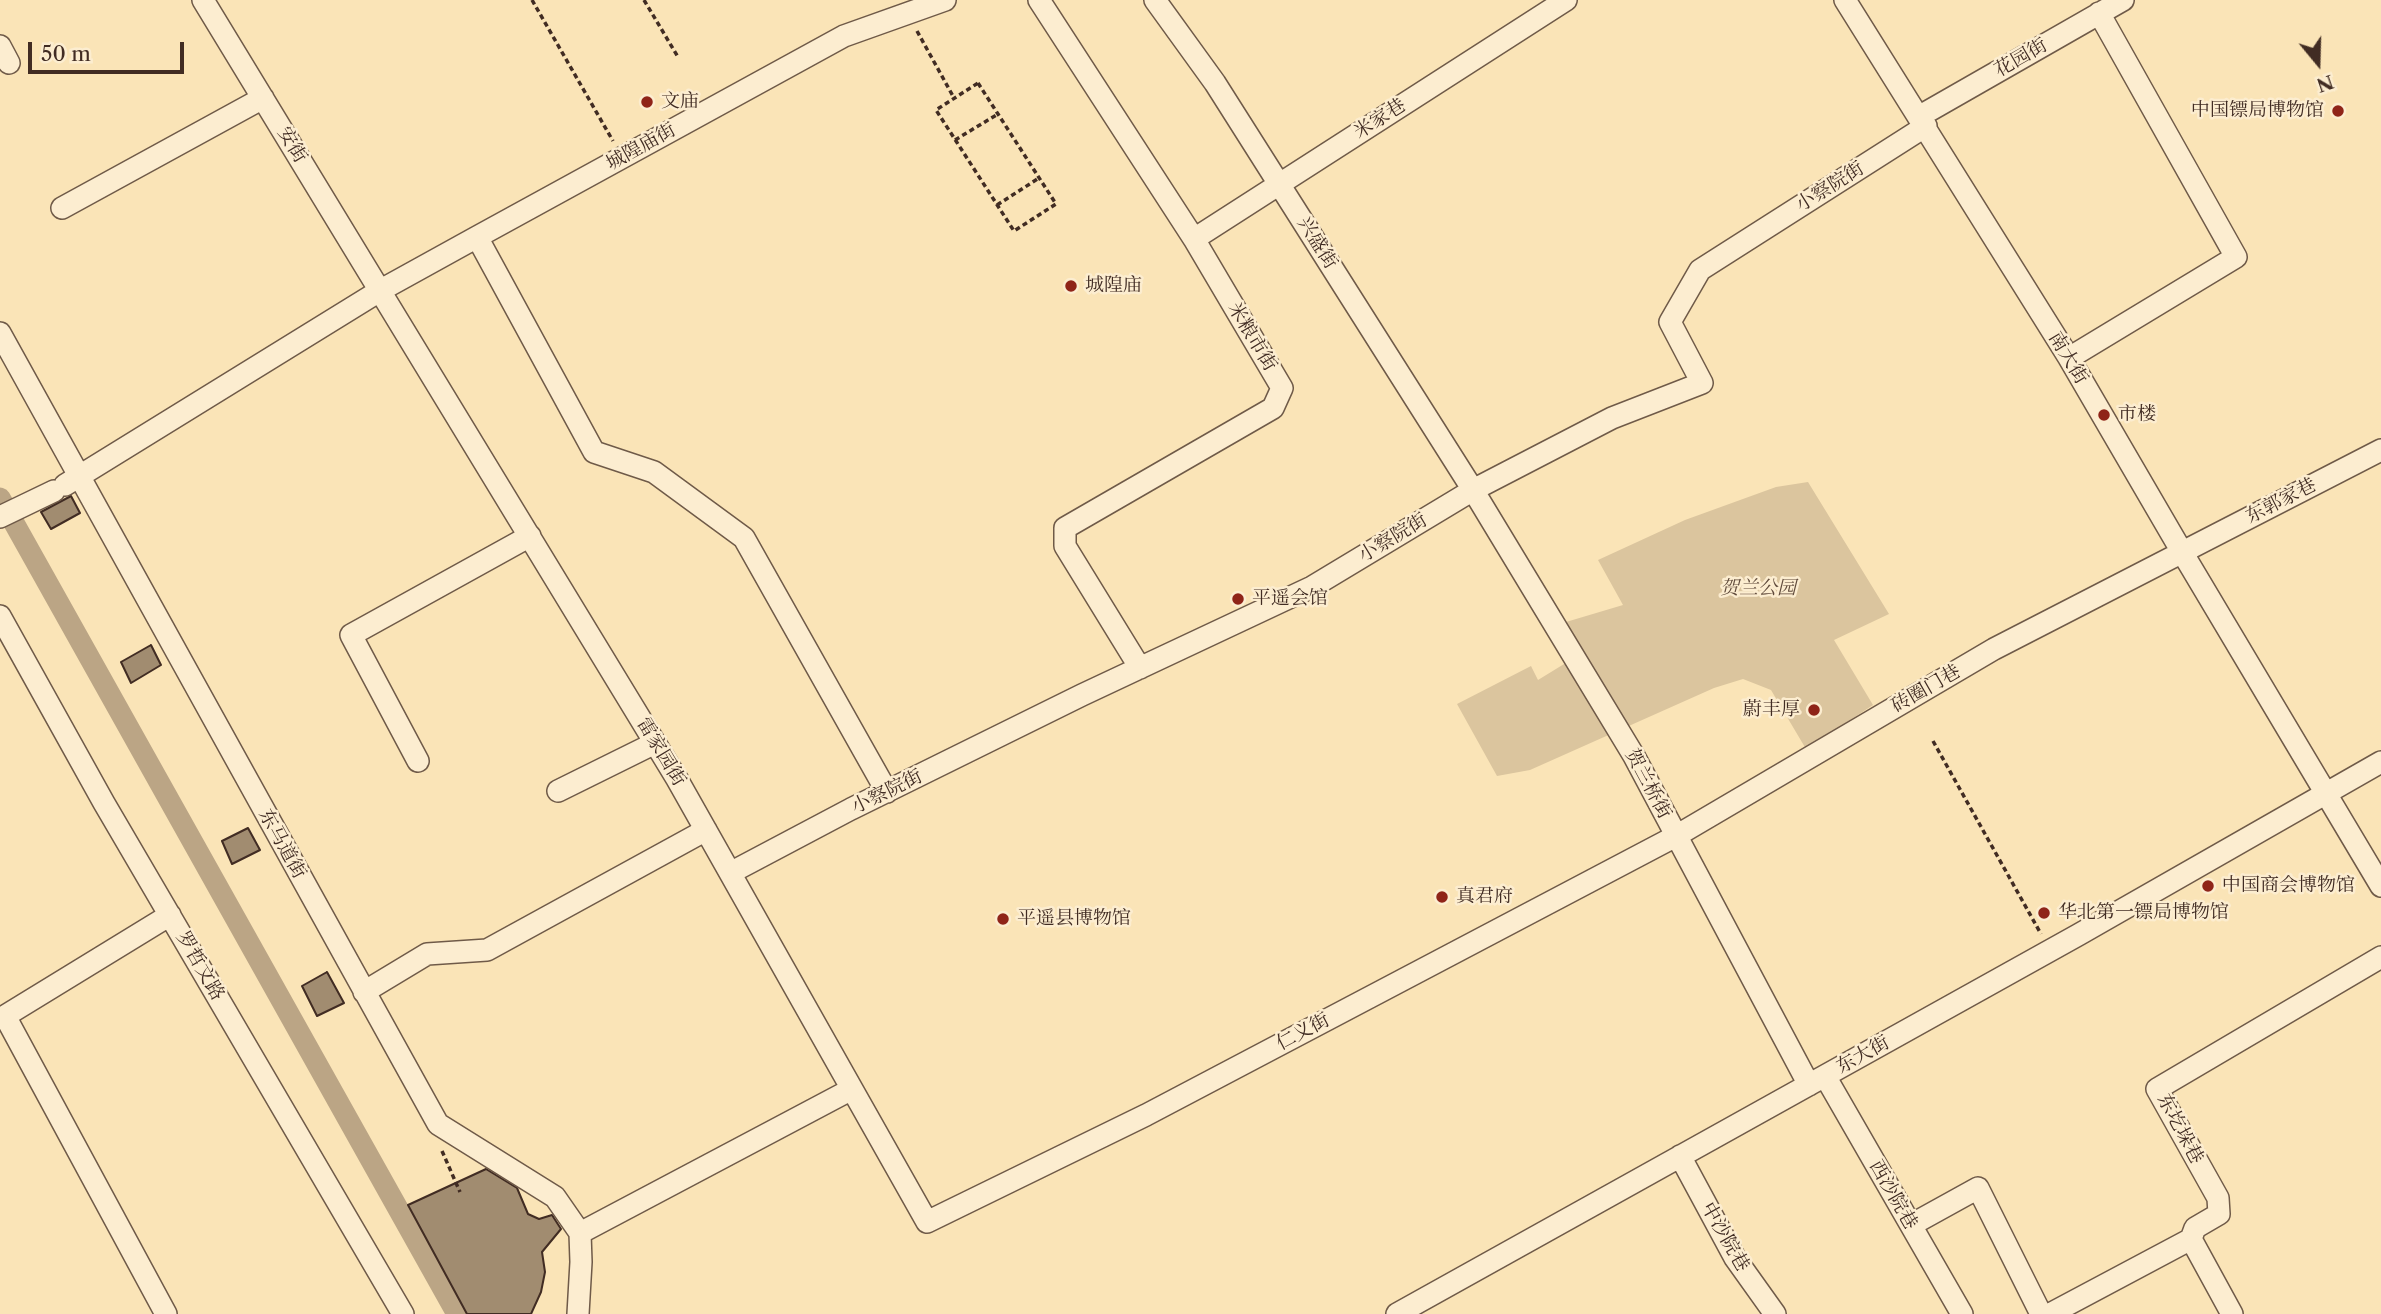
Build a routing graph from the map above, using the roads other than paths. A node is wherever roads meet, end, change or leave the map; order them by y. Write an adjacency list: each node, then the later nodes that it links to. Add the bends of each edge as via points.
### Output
1 (203, 0): 9 (street, 安街)
2 (1039, 0): 14 (street, 米粮市街)
3 (1155, 0): 11 (street, 兴盛街)
4 (1566, 0): 11 (street, 米家巷)
5 (1845, 0): 10 (street, 南大街)
6 (2123, 0): 8 (street, 花园街)
7 (938, 2): 13 (street, 城隍庙街, via 844,36)
8 (2099, 13): 10 (street, 花园街); 17 (street, via 2235,257)
9 (263, 98): 12 (street); 15 (street, 安街)
10 (1923, 121): 17 (street, 南大街); 20 (street, 小察院街, via 1700,270 1670,322 1702,383 1612,418)
11 (1279, 184): 14 (street, 米家巷); 20 (street, 兴盛街)
12 (62, 208)
13 (477, 237): 15 (street, 城隍庙街); 30 (street, via 594,452 654,472 744,538)
14 (1194, 239): 25 (street, 米粮市街, via 1282,388 1273,408 1065,528 1065,546)
15 (381, 290): 19 (street, 城隍庙街); 22 (street, 雷家园街)
16 (0, 333): 19 (street, 东马道街)
17 (2069, 358): 23 (street, 南大街)
18 (2381, 450): 23 (street, 东郭家巷)
19 (66, 484): 21 (street, 城隍庙街); 38 (street, 东马道街)
20 (1473, 490): 25 (street, 小察院街, via 1312,587); 33 (street, 贺兰桥街, via 1634,756)
21 (0, 517)
22 (530, 536): 26 (street, 雷家园街); 27 (street, via 351,635)
23 (2182, 552): 31 (street, 南大街); 33 (street, 砖圈门巷, via 1994,649)
24 (0, 615): 36 (street, 罗哲文路)
25 (1140, 668): 30 (street, 小察院街)
26 (655, 743): 29 (street); 32 (street, 雷家园街)
27 (418, 761)
28 (2381, 762): 31 (street, 东大街)
29 (558, 790)
30 (887, 792): 34 (street, 小察院街)
31 (2327, 793): 35 (street, 南大街); 40 (street, 东大街)
32 (706, 830): 34 (street, 雷家园街); 38 (street, via 486,950 427,954)
33 (1676, 836): 40 (street, 贺兰桥街); 43 (street, 仁义街, via 1146,1115)
34 (730, 873): 41 (street, 雷家园街)
35 (2381, 886)
36 (170, 915): 39 (street); 49 (street, 罗哲文路)
37 (2381, 957): 46 (street, 东圪垛巷, via 2157,1088 2218,1198 2219,1214 2195,1228)
38 (364, 992): 45 (street, 东马道街, via 438,1125 555,1198)
39 (3, 1012): 48 (street)
40 (1817, 1081): 42 (street, 东大街); 44 (street, 西沙院巷)
41 (852, 1089): 43 (street, 雷家园街); 45 (street)
42 (1680, 1157): 47 (street, 东大街); 52 (street, 中沙院巷, via 1735,1258)
43 (927, 1222)
44 (1911, 1225): 53 (street, 西沙院巷); 54 (street, via 1978,1188)
45 (580, 1233): 50 (street)
46 (2191, 1239): 55 (street); 56 (street)
47 (1423, 1308): 51 (street, 东大街)
48 (166, 1314)
49 (403, 1314)
50 (578, 1314)
51 (1397, 1314)
52 (1775, 1314)
53 (1962, 1314)
54 (2042, 1314)
55 (2050, 1314)
56 (2232, 1314)

